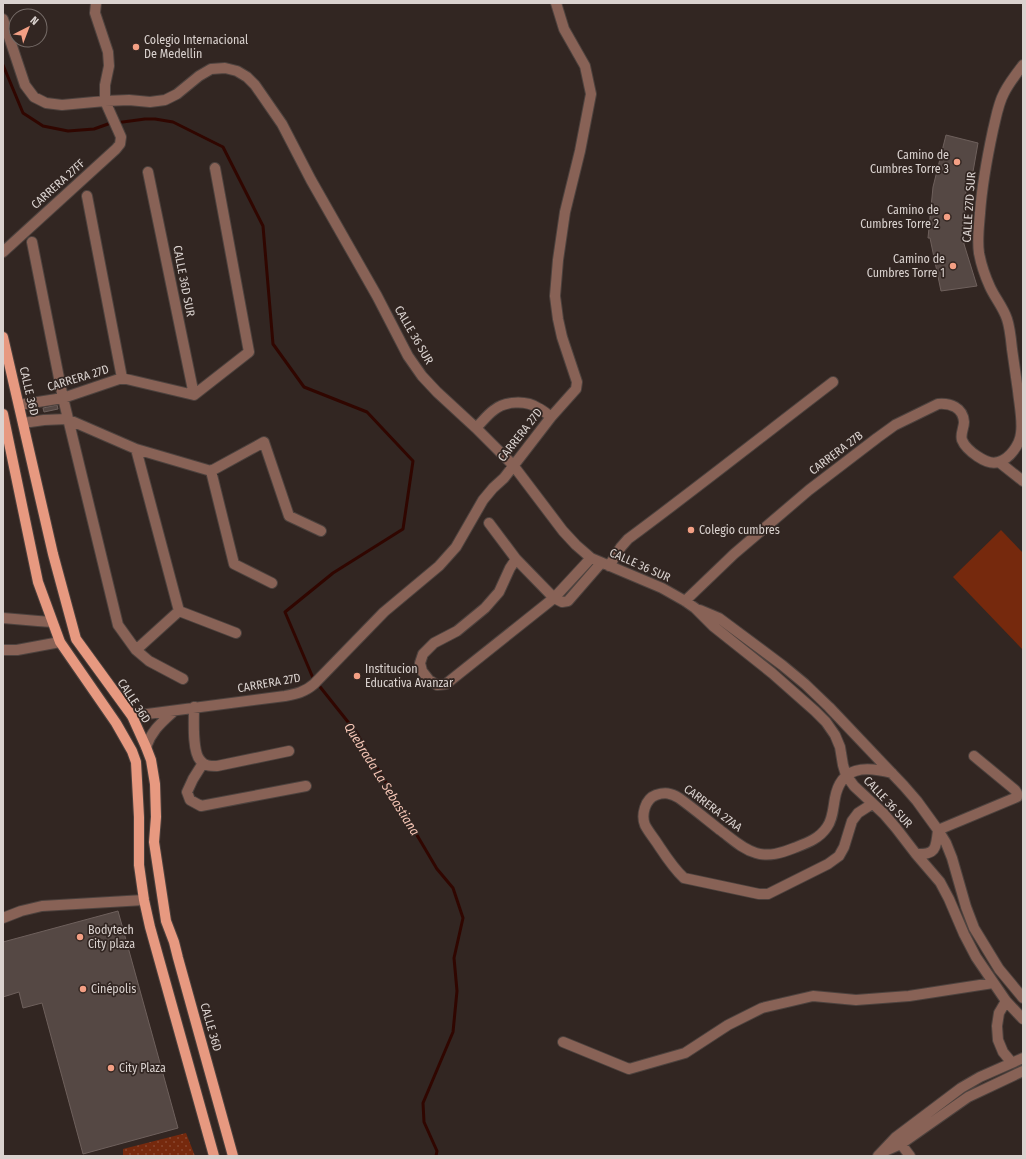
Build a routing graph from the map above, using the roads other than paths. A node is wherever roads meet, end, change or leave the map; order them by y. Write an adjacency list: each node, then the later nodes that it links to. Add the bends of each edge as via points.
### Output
1 (96, 3): 5 (street, via 95,13 108,52 109,66 105,84)
2 (556, 3): 18 (street, CARRERA 27D, via 564,29 585,66 591,94 565,212 555,296 562,337 577,382 576,389)
3 (3, 19): 5 (street, via 25,85 34,97 46,103 62,106)
4 (1023, 65): 23 (street, CALLE 27D SUR, via 1004,92 999,107 986,162 978,231 983,268 1007,319 1021,415 1021,432 1017,446)
5 (107, 104): 10 (street, CARRERA 27FF, via 121,137 116,150); 21 (street, CALLE 36 SUR, via 129,100 165,100 211,69 225,68 247,77 282,124 408,356 437,392)
6 (215, 168): 14 (street, via 249,352)
7 (148, 172): 14 (street, CALLE 36D SUR)
8 (87, 196): 12 (street)
9 (32, 242): 15 (street)
10 (3, 252)
11 (3, 337): 16 (main road, CALLE 36D)
12 (122, 378): 14 (street, CARRERA 27D); 15 (street, CARRERA 27D)
13 (833, 382): 31 (street, via 628,539)
14 (194, 395)
15 (62, 398): 16 (street, CARRERA 27D); 19 (street)
16 (19, 406): 20 (main road, CALLE 36D)
17 (3, 414): 38 (main road, via 38,582)
18 (551, 417): 21 (street, via 538,407 515,403 493,410); 24 (street, CARRERA 27D)
19 (67, 419): 20 (street); 22 (street); 42 (street, via 118,625)
20 (24, 426): 46 (main road, CALLE 36D, via 53,554 76,639)
21 (476, 428): 24 (street, CALLE 36 SUR)
22 (136, 449): 25 (street); 36 (street)
23 (999, 462): 26 (street); 34 (street, CARRERA 27B, via 983,460 967,447 962,440 964,422 958,409 945,403 938,404 895,425 822,480 734,554)
24 (513, 465): 29 (street, CALLE 36 SUR, via 563,531); 44 (street, CARRERA 27D, via 483,500 456,548 444,562 384,612 308,689 285,696)
25 (211, 471): 28 (street, via 264,442 289,516); 32 (street, via 234,564)
26 (1023, 481)
27 (489, 524): 30 (street)
28 (321, 532)
29 (591, 558): 31 (street, CALLE 36 SUR); 33 (street)
30 (516, 559): 33 (street); 33 (street, via 499,592 485,608 457,631 434,643 423,654 420,663 428,680 437,685 446,684)
31 (605, 564): 33 (street, via 568,601 562,602); 34 (street, CALLE 36 SUR, via 662,588)
32 (272, 583)
33 (554, 598)
34 (685, 601): 35 (street, CALLE 36 SUR)
35 (695, 608): 51 (street, CALLE 36 SUR, via 719,618 782,664 829,707); 52 (street, CALLE 36 SUR, via 826,722 836,735)
36 (179, 611): 39 (street); 42 (street)
37 (3, 618): 38 (street)
38 (52, 622): 40 (main road)
39 (236, 632)
40 (60, 642): 41 (street); 57 (main road, via 116,723 136,762 140,817 139,865)
41 (3, 650)
42 (136, 650): 43 (street, via 149,661)
43 (183, 679)
44 (194, 707): 45 (street, CARRERA 27D); 50 (street, via 195,748 198,758)
45 (174, 711): 46 (street, CARRERA 27D); 47 (street, via 156,728)
46 (132, 716): 47 (main road, CALLE 36D)
47 (146, 747): 70 (main road, CALLE 36D, via 155,784 154,842 166,921)
48 (289, 751): 50 (street, via 217,766)
49 (974, 756): 55 (street, via 1015,790 1017,797)
50 (203, 763): 53 (street, via 187,792 190,800 200,806)
51 (892, 773): 52 (street, via 864,769); 55 (street, CALLE 36 SUR)
52 (846, 775): 54 (street, CALLE 36 SUR); 54 (street, CARRERA 27AA, via 837,787 828,827 820,836 782,853 769,855 745,848 669,793 662,792 652,796 644,810 644,823 671,864 684,878 768,894 839,856 852,821 858,813)
53 (306, 786)
54 (872, 804): 56 (street, CALLE 36 SUR, via 896,828)
55 (938, 830): 56 (street, via 937,841 931,853); 60 (street, CALLE 36 SUR, via 952,858 974,928 999,969)
56 (916, 854): 59 (street, CALLE 36 SUR, via 940,882 976,957)
57 (144, 900): 58 (street, via 42,906); 69 (main road)
58 (3, 918)
59 (993, 983): 61 (street, CALLE 36 SUR); 63 (street, via 909,996 856,1000 813,996 762,1008 728,1025 685,1053 628,1069)
60 (1023, 998)
61 (1006, 1001): 62 (street, CALLE 36 SUR); 65 (street, via 999,1013 997,1033 1003,1052)
62 (1023, 1019)
63 (563, 1042)
64 (1023, 1058): 65 (street)
65 (1012, 1063): 67 (street, via 961,1088)
66 (1023, 1071): 67 (street, via 968,1097)
67 (898, 1141): 68 (street); 71 (street)
68 (880, 1154)
69 (214, 1156)
70 (233, 1156)
71 (910, 1156)

